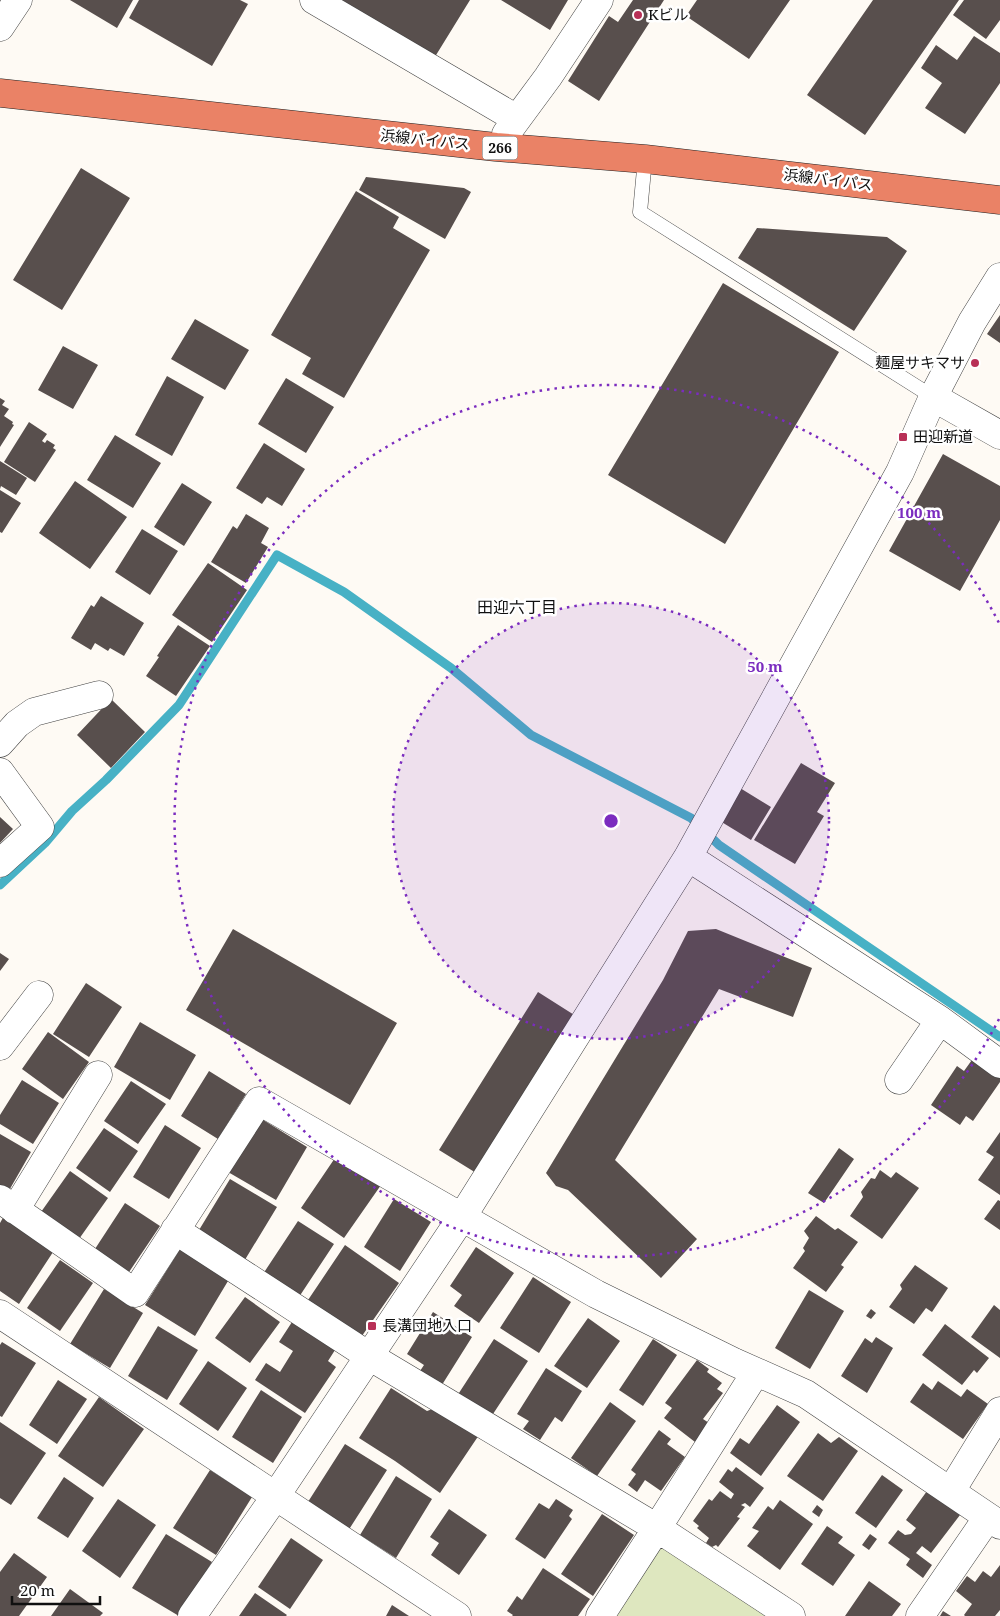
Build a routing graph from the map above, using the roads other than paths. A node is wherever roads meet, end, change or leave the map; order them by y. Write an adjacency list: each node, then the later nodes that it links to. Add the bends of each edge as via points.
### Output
1 (18, 0): 4 (street)
2 (314, 0): 6 (street)
3 (599, 0): 6 (street)
4 (0, 27)
5 (0, 93): 7 (highway, 浜線バイパス / 266)
6 (517, 119): 7 (street)
7 (496, 147): 8 (highway, 浜線バイパス / 266)
8 (645, 159): 9 (highway, 浜線バイパス / 266); 11 (lane, via 640,212)
9 (1000, 200)
10 (1000, 277): 11 (street, via 972,322)
11 (933, 397): 12 (street); 16 (street, via 900,472)
12 (1000, 436)
13 (99, 695): 14 (street, via 34,712)
14 (6, 727)
15 (0, 772): 17 (street, via 40,827)
16 (688, 857): 19 (street); 25 (street)
17 (0, 863)
18 (39, 995): 20 (street)
19 (940, 1020): 21 (street); 23 (street)
20 (0, 1046)
21 (1000, 1064)
22 (98, 1075): 24 (street)
23 (899, 1080)
24 (7, 1205): 26 (street, via 135,1293)
25 (462, 1217): 26 (street, via 260,1101); 28 (street); 29 (street, via 596,1294)
26 (175, 1230): 28 (street)
27 (0, 1314): 32 (street)
28 (369, 1356): 32 (street); 34 (street)
29 (756, 1372): 31 (street, via 806,1394); 34 (street)
30 (1000, 1411): 31 (street)
31 (950, 1491): 33 (street)
32 (275, 1497): 35 (street); 36 (street)
33 (994, 1521): 39 (street)
34 (657, 1528): 37 (street); 38 (street)
35 (192, 1616)
36 (457, 1616)
37 (600, 1616)
38 (791, 1616)
39 (920, 1616)

